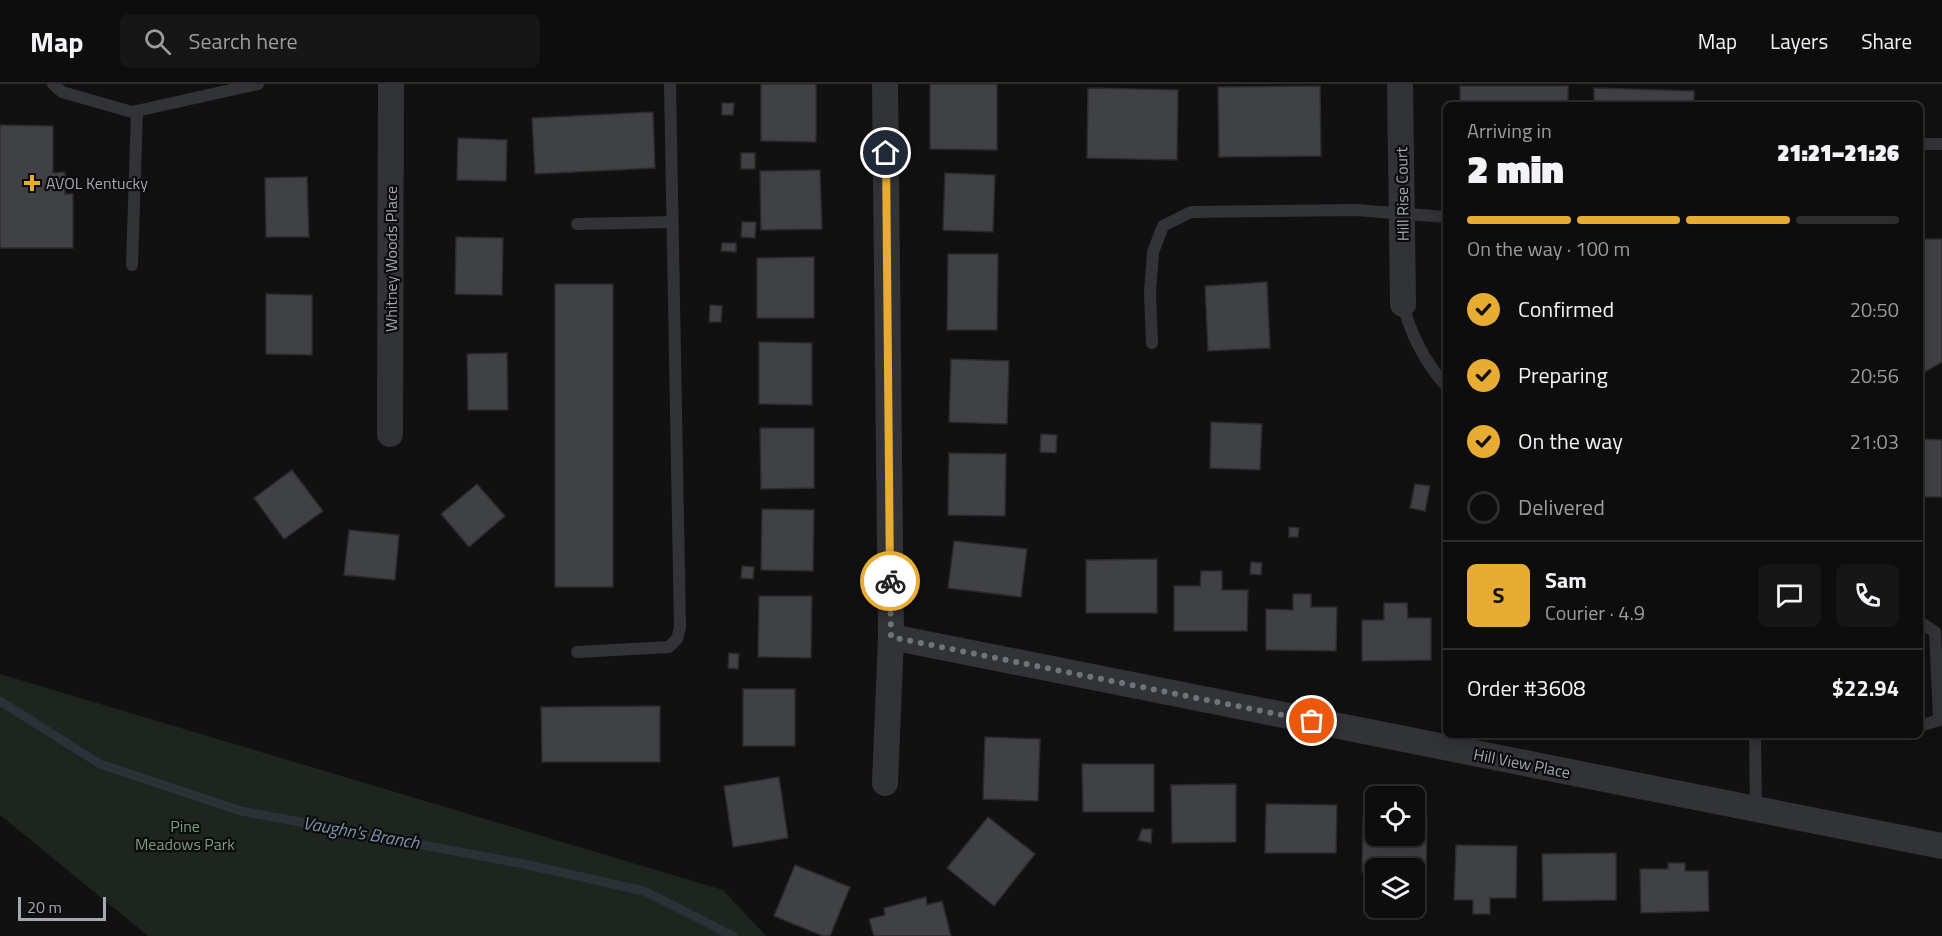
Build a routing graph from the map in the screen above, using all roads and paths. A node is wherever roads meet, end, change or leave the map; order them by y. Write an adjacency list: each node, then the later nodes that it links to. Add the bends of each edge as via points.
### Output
1 (53, 84): 7 (lane, via 62,92)
2 (258, 84): 7 (lane)
3 (391, 84): 18 (street, Whitney Woods Place)
4 (670, 84): 12 (lane)
5 (885, 84): 20 (street)
6 (1400, 84): 10 (street, Hill Rise Court)
7 (137, 111): 14 (lane)
8 (1923, 144): 9 (lane)
9 (1942, 144)
10 (1402, 212): 11 (lane); 15 (street, Hill Rise Court); 16 (lane, via 1191,212 1163,226 1153,252)
11 (1443, 217)
12 (672, 222): 13 (lane); 21 (lane, via 680,628 669,647)
13 (577, 224)
14 (132, 266)
15 (1403, 304): 17 (lane, via 1411,334 1431,370)
16 (1152, 343)
17 (1443, 383)
18 (390, 434)
19 (1923, 624): 22 (lane, via 1935,632 1939,720)
20 (891, 637): 24 (street); 25 (street, Hill View Place)
21 (577, 652)
22 (1923, 725)
23 (1755, 738): 25 (lane)
24 (885, 783)
25 (1756, 809): 26 (street, Hill View Place)
26 (1942, 846)

